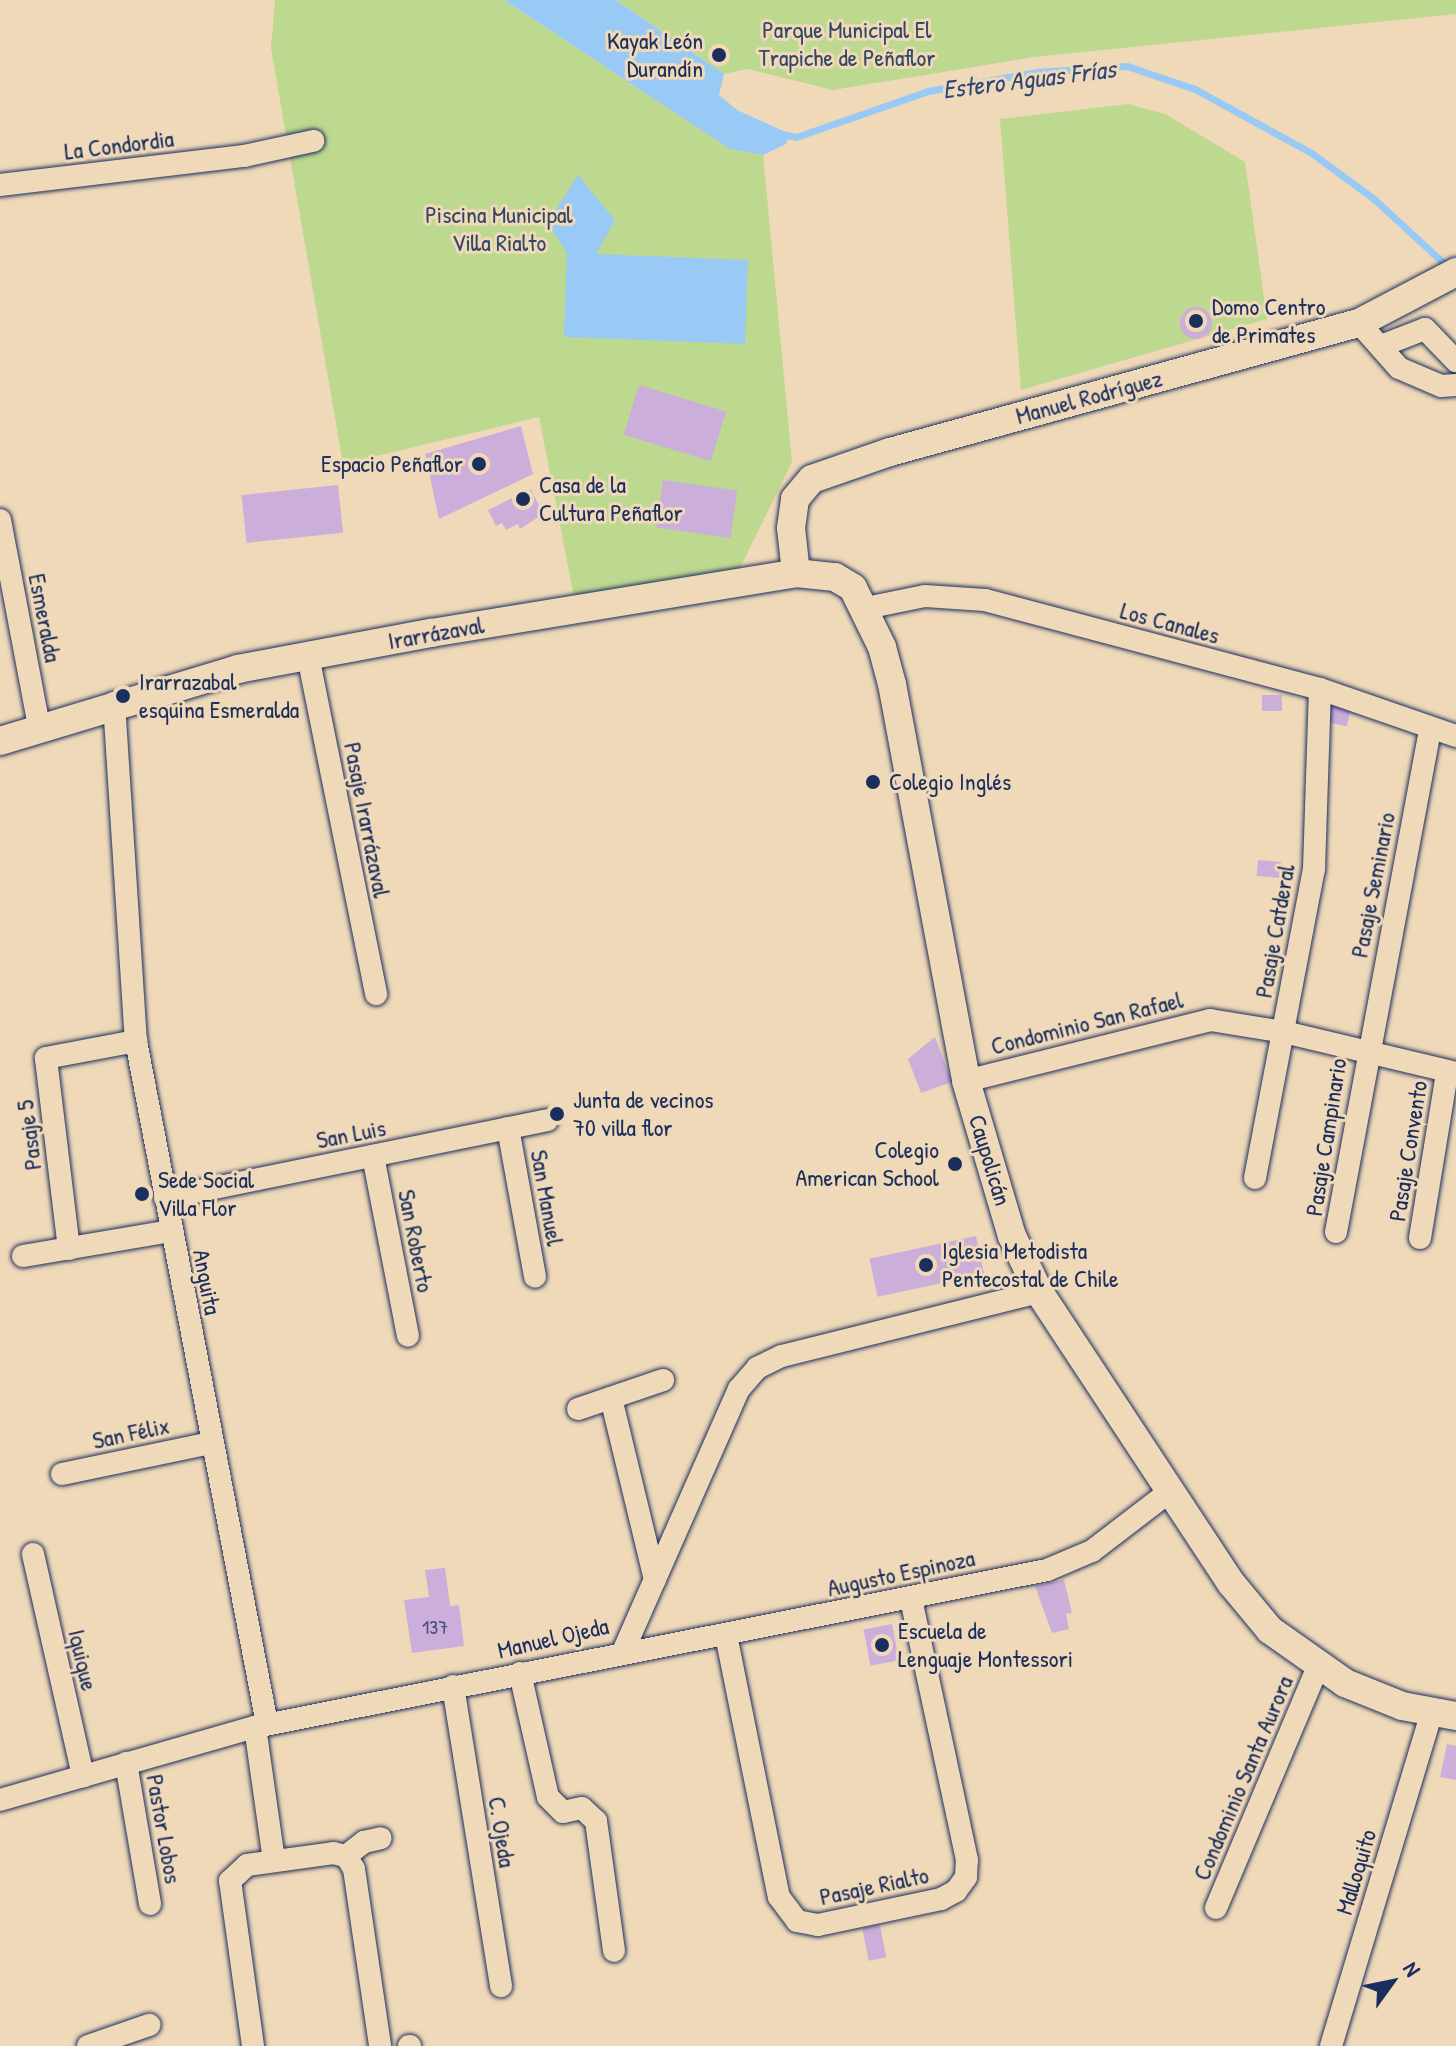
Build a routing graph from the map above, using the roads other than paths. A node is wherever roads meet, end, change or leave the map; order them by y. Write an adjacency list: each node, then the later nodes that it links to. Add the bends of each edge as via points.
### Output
1 (313, 141): 2 (street, La Condordia, via 244,156)
2 (0, 185)
3 (1447, 278): 4 (main road, Manuel Rodríguez)
4 (1359, 323): 5 (street); 9 (main road, Manuel Rodríguez, via 890,452 812,479 795,499 791,528)
5 (1381, 346): 6 (street, via 1425,329); 7 (street, via 1399,368 1441,386)
6 (1456, 361)
7 (1456, 385)
8 (0, 520): 14 (street, Esmeralda)
9 (796, 573): 10 (main road, Irarrázaval, via 835,577 853,588); 11 (main road, Irarrázaval)
10 (866, 608): 12 (street, Los Canales, via 925,596 985,600); 23 (main road, Caupolicán, via 892,684)
11 (308, 656): 13 (main road, Irarrázaval); 18 (street, Pasaje Irarrázaval)
12 (1320, 689): 15 (street, Los Canales); 19 (street, Pasaje Catderal, via 1314,869)
13 (114, 703): 14 (main road, Irarrázaval); 20 (street, Anguita)
14 (39, 726): 17 (main road, Irarrázaval)
15 (1430, 730): 16 (street, Los Canales); 21 (street, Pasaje Seminario)
16 (1456, 736)
17 (0, 741)
18 (376, 994)
19 (1284, 1032): 21 (street, Condominio San Rafael); 23 (street, Condominio San Rafael, via 1210,1020); 27 (street, Pasaje Catderal)
20 (138, 1051): 28 (street, Anguita); 32 (street, Pasaje 5, via 46,1058)
21 (1366, 1051): 22 (street, Condominio San Rafael); 30 (street, Pasaje Campinario)
22 (1451, 1073): 31 (street, Pasaje Convento)
23 (966, 1081): 35 (main road, Caupolicán, via 1012,1236)
24 (547, 1120): 25 (street, San Luis)
25 (508, 1128): 26 (street, San Luis); 34 (street, San Manuel)
26 (373, 1156): 28 (street, San Luis); 36 (street, San Roberto)
27 (1255, 1178)
28 (165, 1198): 29 (street, Anguita)
29 (171, 1231): 32 (street); 40 (street, Anguita)
30 (1336, 1232)
31 (1420, 1238)
32 (69, 1249): 33 (street)
33 (23, 1256)
34 (535, 1277)
35 (1039, 1292): 42 (main road, Caupolicán); 44 (street, Manuel Ojeda, via 782,1356 757,1368 739,1389)
36 (408, 1336)
37 (663, 1380): 38 (street)
38 (611, 1398): 39 (street); 44 (street)
39 (578, 1409)
40 (211, 1443): 41 (street, San Félix); 52 (street, Anguita)
41 (62, 1474)
42 (1169, 1492): 45 (street, Augusto Espinoza, via 1092,1551 1063,1565); 48 (main road, Caupolicán, via 1249,1607)
43 (33, 1554): 54 (street, Iquique)
44 (655, 1580): 47 (street, Manuel Ojeda)
45 (911, 1598): 46 (street, Augusto Espinoza); 46 (street, Pasaje Rialto, via 967,1860 966,1877 941,1899 818,1925 797,1921 779,1897)
46 (726, 1635): 47 (street, Augusto Espinoza)
47 (622, 1654): 49 (street, Manuel Ojeda)
48 (1318, 1667): 51 (main road, Caupolicán, via 1373,1696); 60 (street, Condominio Santa Aurora)
49 (520, 1673): 50 (street, Manuel Ojeda); 61 (street, via 548,1797 563,1812 582,1808 596,1821)
50 (453, 1686): 52 (street, Manuel Ojeda); 62 (street, C. Ojeda)
51 (1444, 1714): 68 (street, Malloquito)
52 (261, 1725): 53 (street, Manuel Ojeda); 58 (street, Anguita)
53 (126, 1763): 54 (street, Manuel Ojeda); 59 (street, Pastor Lobos)
54 (83, 1776): 55 (street, Manuel Ojeda)
55 (0, 1800)
56 (381, 1838): 57 (street, via 364,1842)
57 (346, 1856): 58 (street); 67 (street, via 354,1869)
58 (274, 1861): 66 (street, via 239,1868 229,1889)
59 (150, 1904)
60 (1216, 1908)
61 (614, 1951)
62 (501, 1986)
63 (149, 2025): 64 (street)
64 (125, 2040): 65 (street)
65 (88, 2046)
66 (253, 2046)
67 (380, 2046)
68 (1331, 2046)

